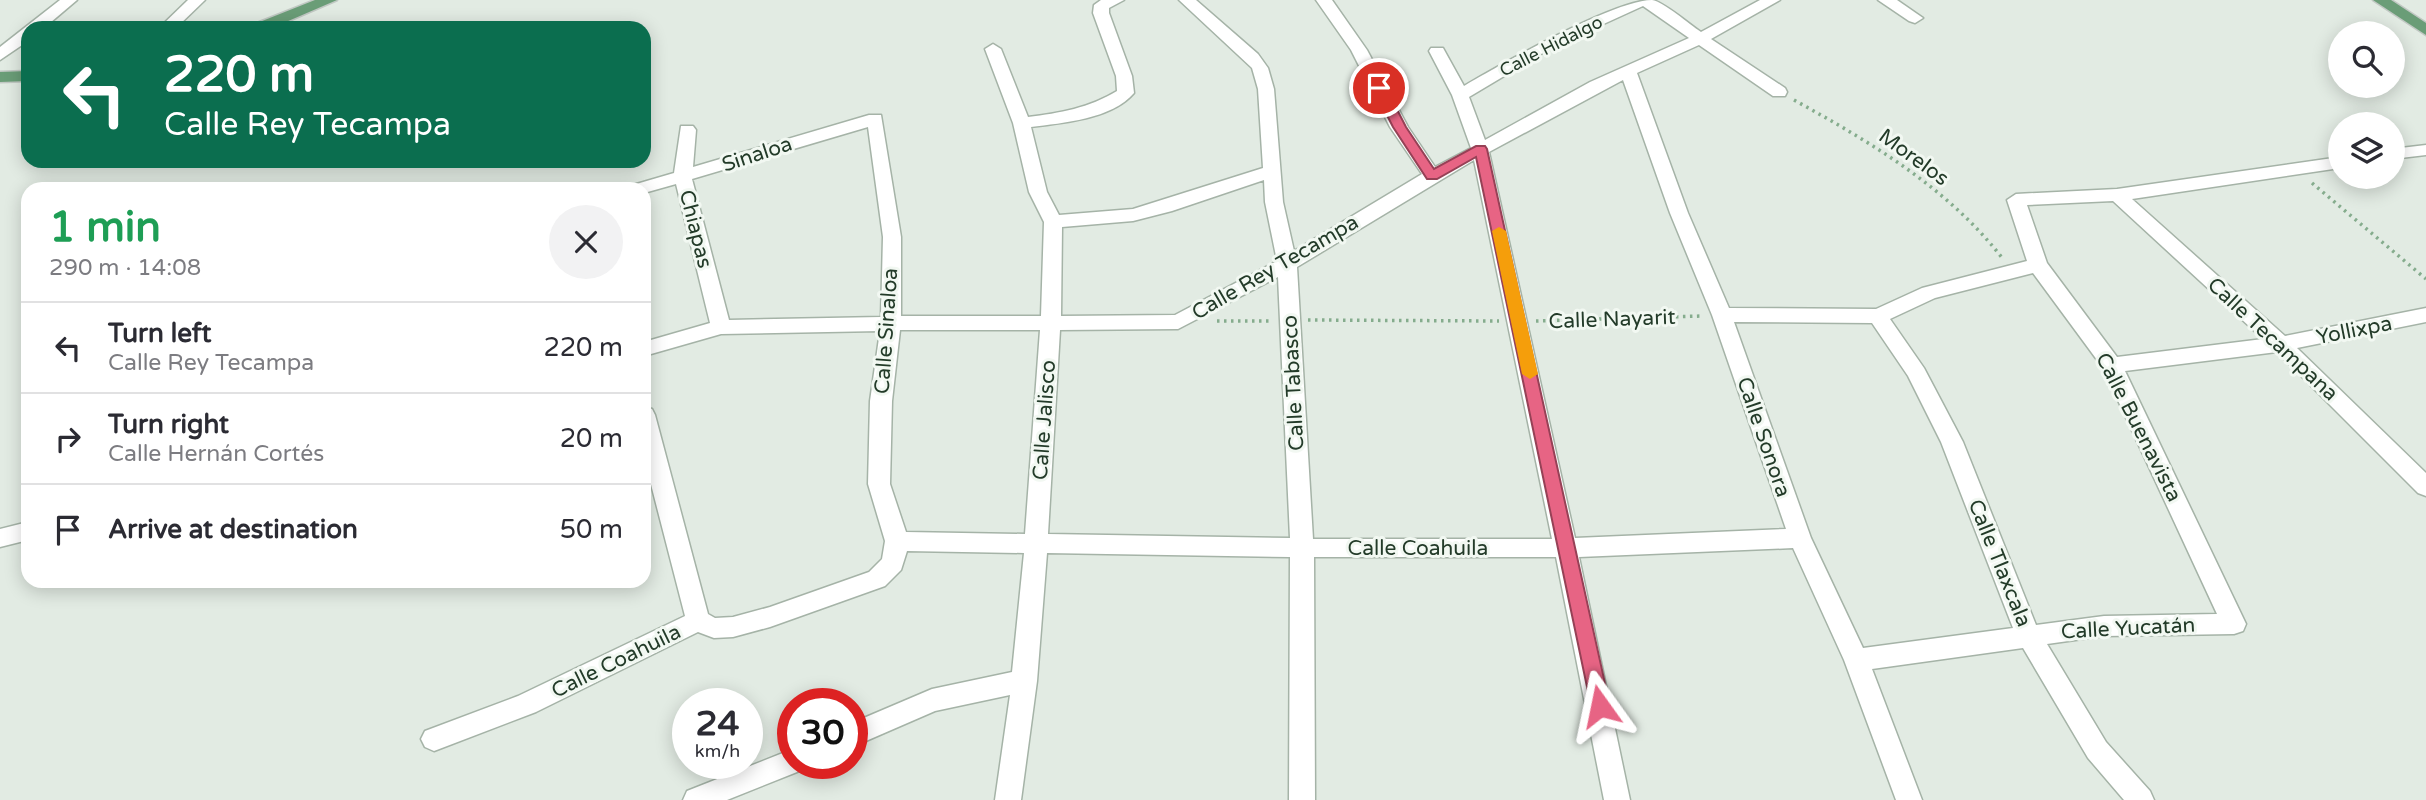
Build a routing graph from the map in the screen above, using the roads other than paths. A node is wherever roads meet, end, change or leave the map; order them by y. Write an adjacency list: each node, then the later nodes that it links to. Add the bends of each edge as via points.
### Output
1 (69, 0): 12 (street)
2 (197, 0): 13 (street)
3 (329, 0): 14 (main road)
4 (1116, 0): 27 (street, via 1102,5 1101,13 1126,93 1107,106 1078,115)
5 (1188, 0): 33 (street, Calle Tabasco, via 1260,68)
6 (1324, 0): 34 (street, via 1359,50 1399,127)
7 (1644, 0): 17 (street); 25 (street, Calle Hidalgo, via 1545,45)
8 (1772, 0): 17 (street, Calle Rey Tecampa)
9 (1886, 0): 11 (street)
10 (2381, 0): 15 (main road)
11 (1915, 18)
12 (43, 21)
13 (174, 21)
14 (276, 21)
15 (2426, 30)
16 (21, 38): 20 (street)
17 (1701, 38): 21 (street, Calle Rey Tecampa); 24 (street)
18 (993, 49): 27 (street, Calle Jalisco)
19 (1437, 51): 25 (street)
20 (0, 55)
21 (1628, 71): 29 (street, Calle Rey Tecampa); 41 (street, Calle Sonora)
22 (21, 76): 23 (main road)
23 (0, 77)
24 (1779, 92)
25 (1460, 95): 29 (street)
26 (874, 119): 35 (street, Sinaloa); 45 (street, Calle Sinaloa, via 892,237)
27 (1022, 123): 38 (street, Calle Jalisco, via 1038,192)
28 (687, 130): 35 (street, Chiapas)
29 (1480, 149): 34 (street, Calle Rey Tecampa); 58 (street)
30 (2426, 150): 31 (street)
31 (2405, 152)
32 (2328, 164): 37 (street)
33 (1273, 171): 38 (street, via 1133,215); 39 (street, Calle Tabasco, via 1274,202)
34 (1432, 176): 39 (street, Calle Rey Tecampa)
35 (683, 177): 36 (street, Sinaloa); 46 (street, Chiapas)
36 (651, 186)
37 (2117, 195): 40 (street, Calle Buenavista, via 2016,200); 47 (street, Calle Tecampana)
38 (1053, 222): 44 (street, Calle Jalisco)
39 (1287, 264): 44 (street, Calle Rey Tecampa, via 1178,322); 57 (street, Calle Tabasco)
40 (2038, 265): 43 (street, via 1929,293); 49 (street, Calle Buenavista)
41 (1722, 315): 43 (street); 54 (street, Calle Sonora)
42 (2426, 315): 47 (street, Yollixpa)
43 (1878, 316): 61 (street, Calle Tlaxcala, via 1917,373 1952,442)
44 (1051, 322): 45 (street, Calle Rey Tecampa); 56 (street, Calle Jalisco)
45 (891, 326): 46 (street, Calle Rey Tecampa); 55 (street, Calle Sinaloa, via 881,401 879,484)
46 (721, 327): 48 (street, Calle Rey Tecampa)
47 (2281, 344): 49 (street, Yollixpa); 51 (street, Calle Tecampana)
48 (651, 347)
49 (2112, 365): 60 (street, Calle Buenavista)
50 (651, 442): 59 (street)
51 (2426, 487)
52 (21, 533): 53 (street)
53 (0, 538)
54 (1800, 538): 58 (street, Calle Coahuila); 62 (street, Calle Sonora)
55 (897, 541): 56 (street); 59 (street, Calle Coahuila, via 893,563 877,579 733,627 714,628)
56 (1036, 542): 57 (street, Calle Coahuila); 63 (street, Calle Jalisco)
57 (1302, 548): 58 (street, Calle Coahuila); 69 (street, Calle Tabasco)
58 (1566, 548): 70 (street)
59 (698, 621): 65 (street, Calle Coahuila, via 527,704)
60 (2234, 624): 61 (street, Calle Yucatán, via 2104,625)
61 (2028, 635): 62 (street, Calle Yucatán); 72 (street, Calle Tlaxcala, via 2097,750)
62 (1856, 660): 71 (street, Calle Sonora)
63 (1024, 681): 64 (street, via 932,700); 68 (street, Calle Jalisco)
64 (868, 728)
65 (434, 739)
66 (777, 767): 67 (street)
67 (696, 800)
68 (1008, 800)
69 (1302, 800)
70 (1617, 800)
71 (1909, 800)
72 (2141, 800)

